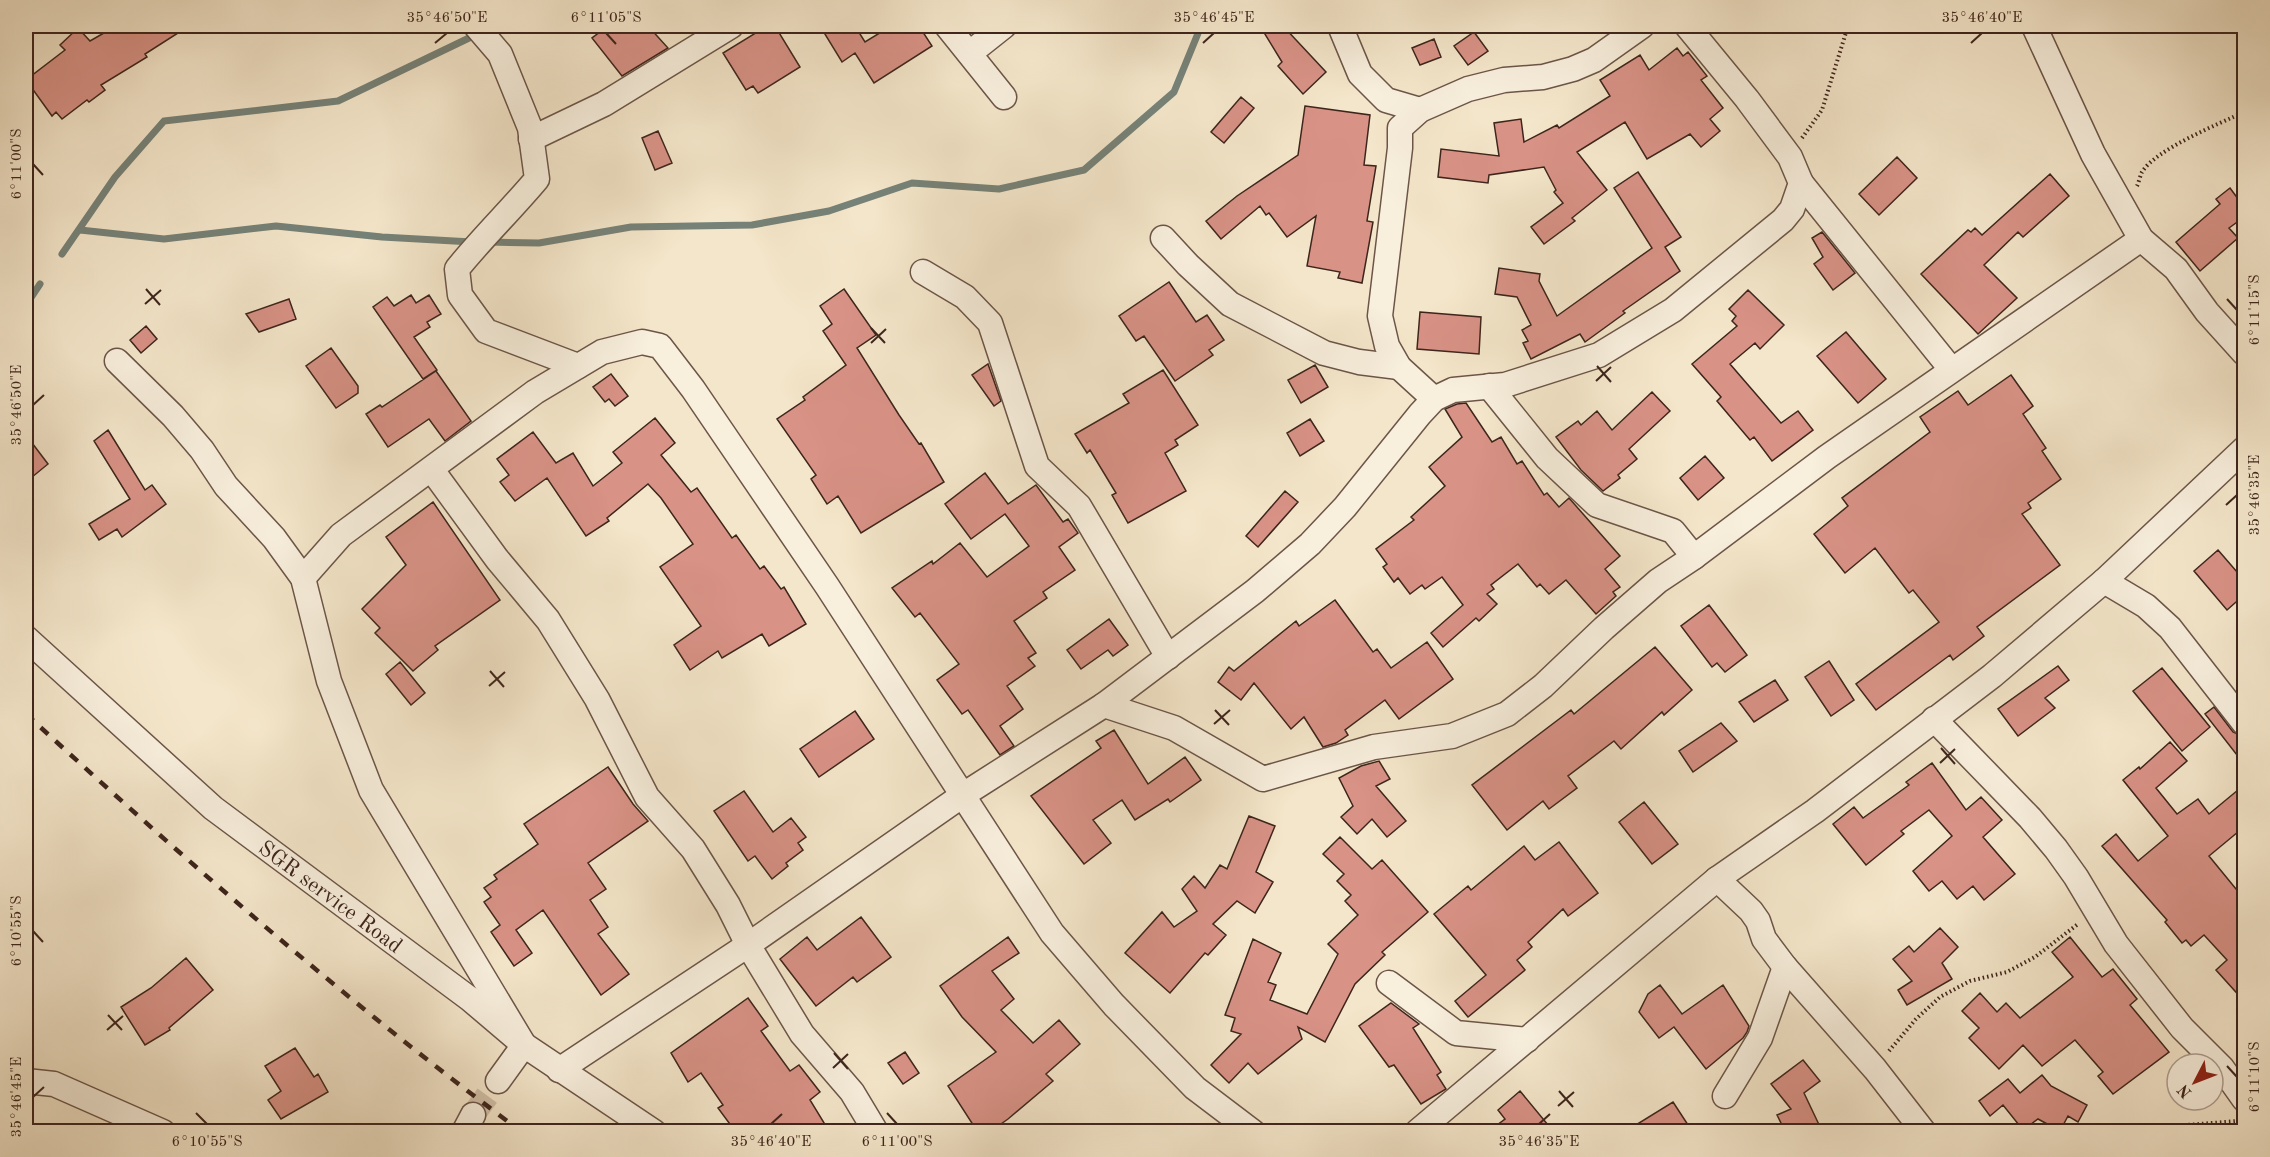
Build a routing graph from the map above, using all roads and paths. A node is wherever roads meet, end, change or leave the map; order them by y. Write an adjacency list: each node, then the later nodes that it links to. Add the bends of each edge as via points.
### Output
1 (476, 26): 14 (street, via 500,54)
2 (731, 26): 14 (street, via 604,104)
3 (947, 26): 10 (street)
4 (1004, 26): 10 (street)
5 (1340, 26): 12 (street, via 1360,74 1386,100)
6 (1642, 26): 12 (street, via 1573,69 1468,89)
7 (1687, 26): 15 (street)
8 (1848, 26): 15 (path, via 1822,110)
9 (2034, 26): 17 (street, via 2093,154)
10 (970, 53): 11 (street)
11 (1004, 97)
12 (1420, 110): 24 (street, via 1400,128 1380,316)
13 (2244, 112): 17 (path, via 2194,135 2143,171)
14 (531, 139): 23 (street, via 537,179 457,269 460,295 486,331)
15 (1790, 157): 16 (street)
16 (1801, 183): 25 (street); 26 (street, via 1792,209 1783,220 1673,310 1599,354 1505,385)
17 (2127, 212): 19 (street)
18 (1163, 238): 24 (street, via 1230,304 1324,353)
19 (2141, 239): 21 (street, via 2176,269); 25 (street)
20 (923, 272): 34 (street, via 965,297 990,323 1037,466 1079,506)
21 (2244, 353)
22 (117, 361): 31 (street, via 173,416)
23 (578, 366): 29 (street, via 501,415); 38 (street, via 602,352 642,342 660,346 827,585)
24 (1399, 367): 27 (street)
25 (1951, 369): 30 (street)
26 (1489, 386): 27 (street, via 1453,390); 30 (street, via 1547,458 1597,506 1673,531)
27 (1434, 399): 34 (street, via 1310,544)
28 (2244, 449): 32 (street)
29 (432, 470): 31 (street, via 341,535); 41 (street, via 497,559 548,620 597,699 647,797 693,849)
30 (1694, 557): 35 (street, via 1658,581 1507,714 1452,736 1374,747 1263,779 1174,728)
31 (303, 578): 45 (street, via 329,681 371,790)
32 (2104, 581): 36 (street, via 1992,676); 37 (street, via 2146,606 2170,628)
33 (26, 639): 45 (street, SGR service Road, via 213,808 470,999)
34 (1168, 657): 35 (street)
35 (1104, 705): 38 (street)
36 (1934, 719): 39 (street, via 1815,811); 40 (street, via 2056,849)
37 (2244, 723)
38 (963, 795): 41 (street); 56 (street, via 1052,933 1114,1005 1195,1088)
39 (1717, 879): 42 (street, via 1751,911 1764,939); 44 (street)
40 (2093, 909): 46 (path, via 2036,957 2007,972 1970,981 1940,997 1916,1018); 51 (street, via 2182,1028 2222,1068)
41 (748, 945): 47 (street); 55 (street, via 802,1034 852,1092)
42 (1785, 967): 46 (street); 50 (street, via 1761,1038)
43 (1389, 983): 44 (street, via 1456,1033)
44 (1527, 1040): 57 (street)
45 (524, 1045): 47 (street, SGR service Road); 49 (street)
46 (1875, 1069): 58 (street)
47 (559, 1070): 54 (street, SGR service Road)
48 (26, 1081): 53 (street, via 54,1084)
49 (498, 1081)
50 (1725, 1096)
51 (2244, 1099)
52 (2244, 1121): 59 (path, via 2152,1126)
53 (163, 1131)
54 (654, 1131)
55 (876, 1131)
56 (1253, 1131)
57 (1418, 1131)
58 (1924, 1131)
59 (2132, 1131)

